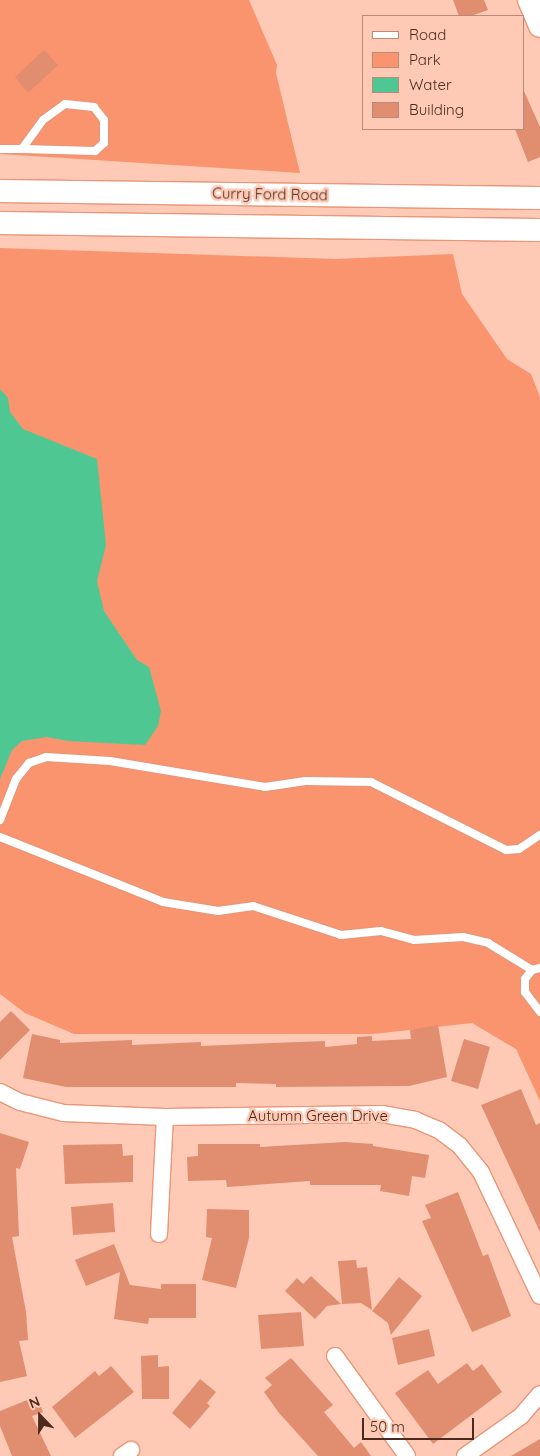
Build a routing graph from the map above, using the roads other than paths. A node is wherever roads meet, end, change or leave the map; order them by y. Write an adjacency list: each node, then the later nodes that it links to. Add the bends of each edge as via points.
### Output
1 (529, 0): 2 (main road)
2 (540, 26)
3 (0, 149): 4 (lane)
4 (22, 149): 4 (lane, via 101,149 104,120 94,107 64,104 43,120)
5 (0, 191): 6 (main road, Curry Ford Road)
6 (540, 198)
7 (540, 217): 9 (main road, via 272,215)
8 (0, 223): 9 (main road)
9 (237, 226): 10 (main road)
10 (540, 230)
11 (0, 820): 12 (lane, via 16,779 29,763 46,757 110,761 265,787 306,781 371,782 506,850 519,849)
12 (540, 835)
13 (0, 837): 14 (lane, via 163,902 218,911 253,906 342,936 382,931 414,940 463,937 488,943)
14 (536, 969): 15 (lane, via 525,979 525,992)
15 (540, 1012)
16 (0, 1092): 17 (street, Autumn Green Drive, via 20,1102 63,1113)
17 (164, 1117): 18 (street); 19 (street, Autumn Green Drive, via 382,1114 415,1120 440,1130 460,1146 481,1172)
18 (159, 1234)
19 (540, 1296)
20 (334, 1356): 22 (street)
21 (540, 1394): 23 (street, via 520,1416)
22 (408, 1456)
23 (464, 1456)

